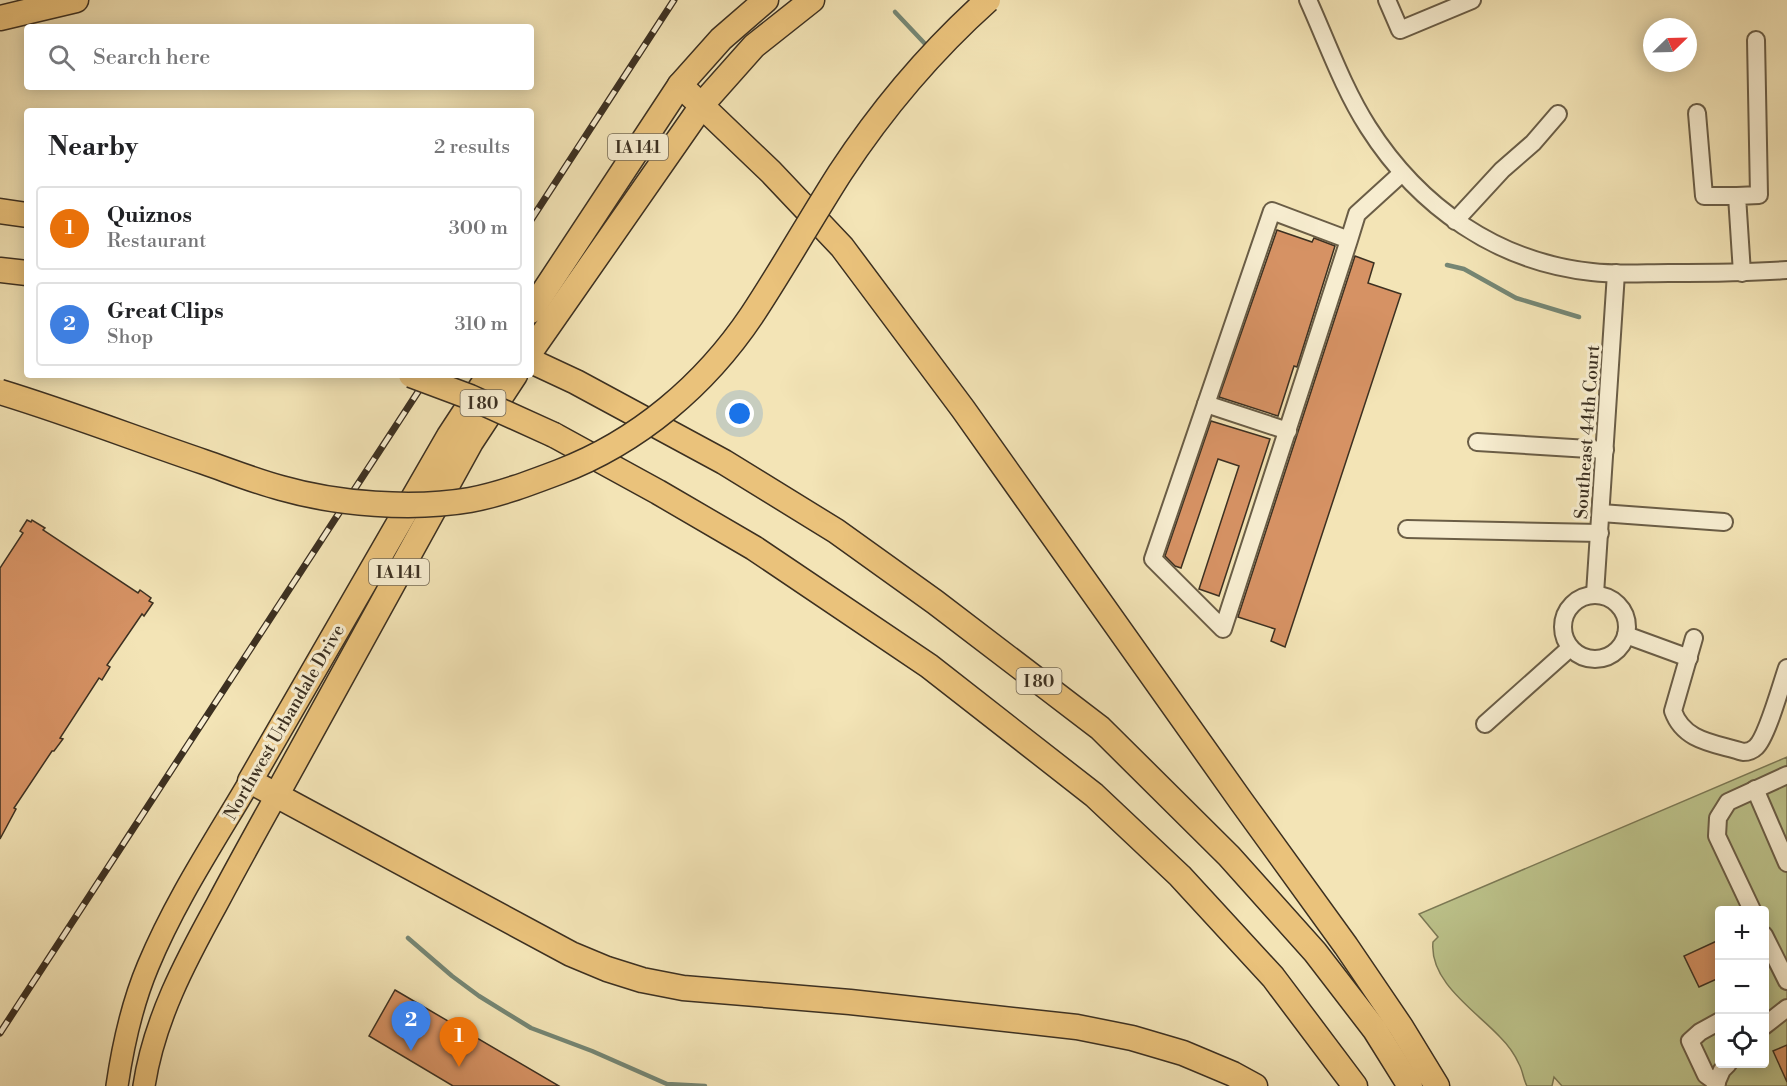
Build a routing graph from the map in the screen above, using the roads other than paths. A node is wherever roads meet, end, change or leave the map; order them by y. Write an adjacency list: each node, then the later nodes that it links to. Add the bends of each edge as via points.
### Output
1 (76, 0): 8 (highway)
2 (765, 0): 10 (highway, IA 141, via 721,39)
3 (988, 0): 31 (highway, bridge, via 920,67 879,119 752,315 710,368 664,413 579,465 525,486 470,500 381,504 282,489)
4 (1308, 0): 14 (street, via 1367,126)
5 (1387, 0): 6 (street, via 1400,30)
6 (1472, 0)
7 (806, 4): 11 (highway, IA 141, via 754,46)
8 (0, 18)
9 (1756, 40): 15 (street, via 1759,195)
10 (680, 85): 11 (highway); 25 (highway, IA 141)
11 (702, 106): 26 (highway, IA 141); 66 (highway, via 842,247 907,333 1346,946)
12 (1697, 113): 15 (street, via 1704,196)
13 (1558, 114): 18 (street)
14 (1402, 173): 18 (street); 19 (street, via 1358,214)
15 (1737, 196): 24 (street)
16 (0, 211): 17 (highway)
17 (24, 214)
18 (1455, 221): 23 (street, via 1535,261)
19 (1349, 240): 32 (street, via 1272,211); 33 (street)
20 (0, 270): 22 (highway)
21 (1787, 270): 24 (street)
22 (24, 273)
23 (1616, 273): 24 (street); 35 (street, Southeast 44th Court)
24 (1742, 273)
25 (534, 306)
26 (534, 347)
27 (534, 362): 65 (highway, I 80, via 724,462 836,531 1100,728 1229,856 1315,952 1375,1030)
28 (419, 378): 64 (highway, I 80, bridge, via 554,435 658,492 754,548 929,666 1094,795 1180,876 1273,977)
29 (487, 378): 48 (highway, Northwest Urbandale Drive / IA 141, via 449,436)
30 (513, 378): 50 (highway, Northwest Urbandale Drive / IA 141, via 471,442)
31 (0, 392)
32 (1206, 404): 33 (street); 33 (street, via 1153,559 1223,630)
33 (1288, 431)
34 (1477, 442): 35 (street)
35 (1605, 450): 36 (street, Southeast 44th Court)
36 (1601, 513): 37 (street); 39 (street, Southeast 44th Court)
37 (1724, 522)
38 (1407, 529): 39 (street)
39 (1600, 533): 40 (street, Southeast 44th Court)
40 (1595, 594): 41 (street, via 1610,598 1621,607 1627,621); 43 (street, via 1575,600 1563,618 1564,639)
41 (1626, 635): 43 (street, via 1618,650 1602,658 1585,658); 44 (street)
42 (1694, 638): 44 (street)
43 (1570, 648): 46 (street)
44 (1689, 658): 45 (street, via 1673,711 1679,725 1690,735 1743,752 1757,747 1764,734)
45 (1787, 668)
46 (1485, 724)
47 (1787, 775): 49 (street)
48 (250, 782): 50 (highway); 61 (main road, Northwest Urbandale Drive, via 162,933 132,1012)
49 (1755, 789): 51 (street); 52 (street, via 1728,802 1718,818 1717,836)
50 (276, 796): 62 (main road, Northwest Urbandale Drive, via 167,1001); 63 (highway, via 571,954 642,980 705,990 1077,1027 1183,1053)
51 (1787, 863)
52 (1750, 906)
53 (1769, 945): 54 (street)
54 (1787, 981)
55 (1785, 1009): 56 (street); 57 (street)
56 (1769, 1011)
57 (1769, 1022)
58 (1715, 1023): 60 (street, via 1690,1041 1706,1075)
59 (1724, 1068): 60 (street)
60 (1716, 1084)
61 (117, 1086)
62 (144, 1086)
63 (1255, 1086)
64 (1355, 1086)
65 (1410, 1086)
66 (1437, 1086)

